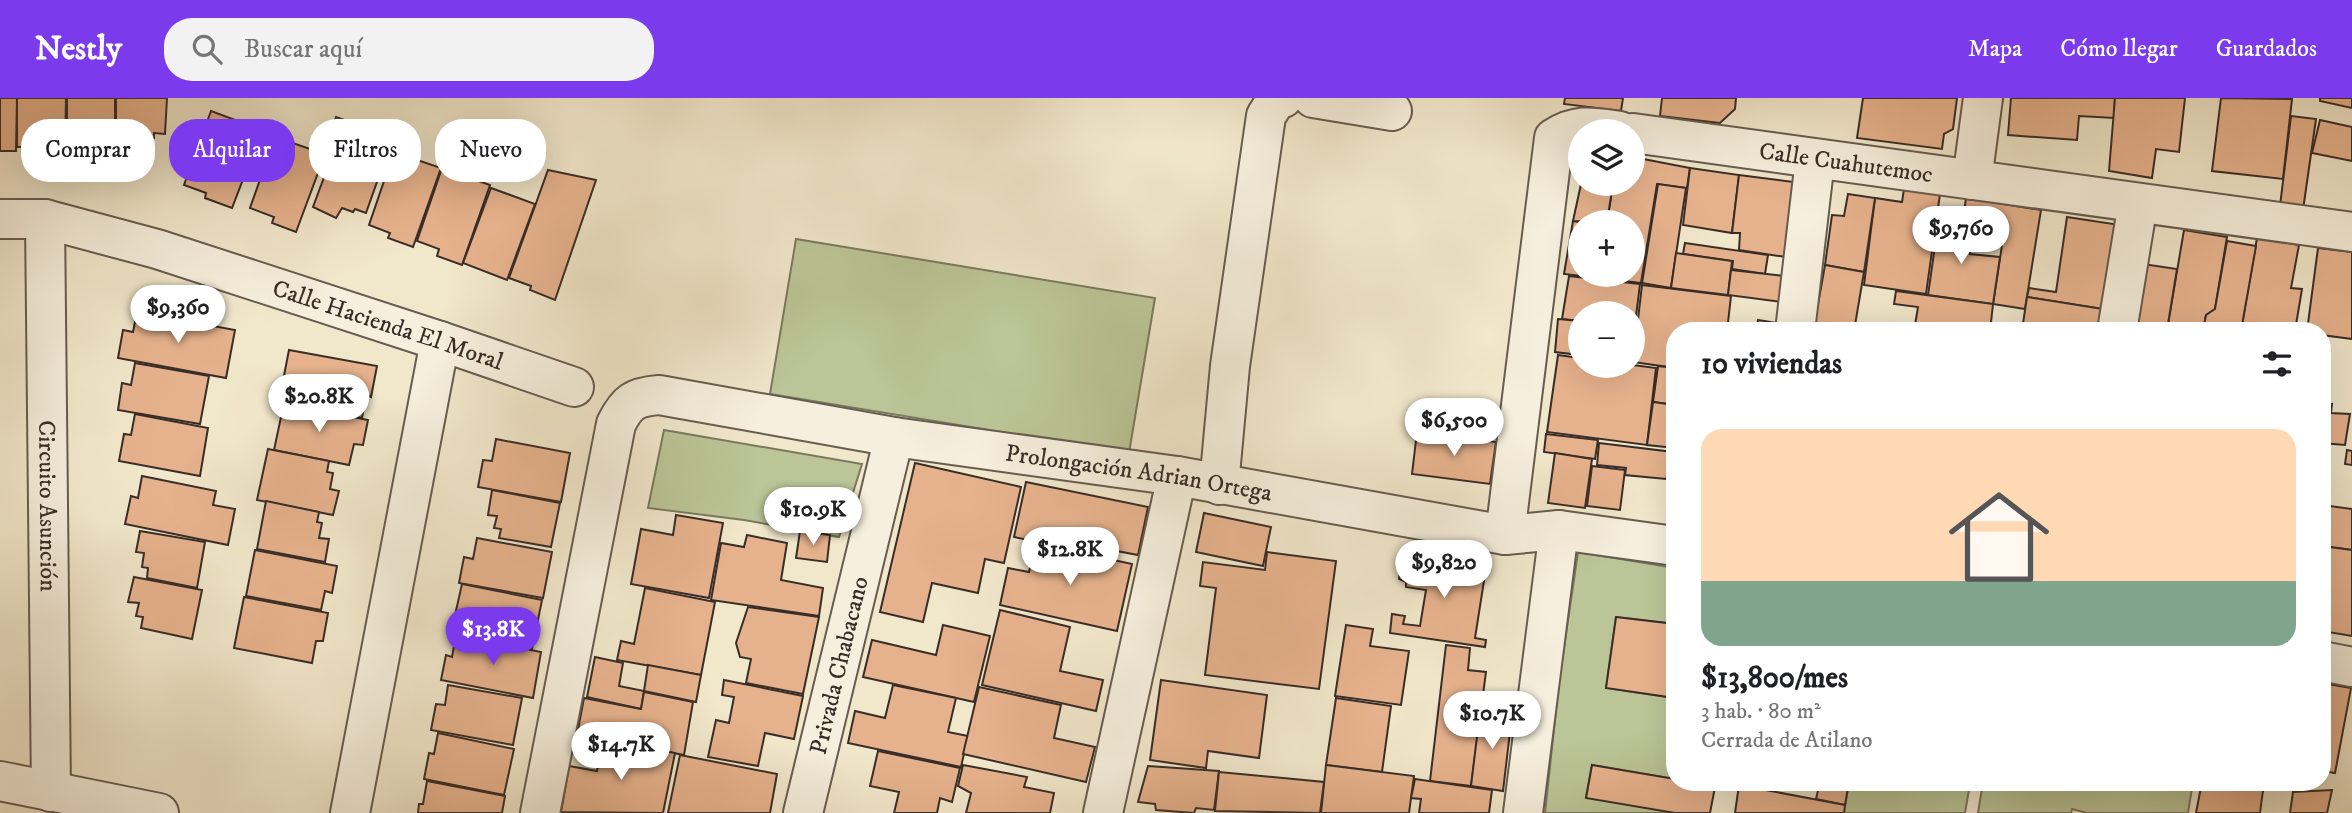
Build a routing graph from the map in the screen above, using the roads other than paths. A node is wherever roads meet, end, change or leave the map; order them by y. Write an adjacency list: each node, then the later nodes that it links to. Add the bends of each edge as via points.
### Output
1 (1283, 98): 19 (street, via 1276,100 1266,116 1230,366)
2 (1313, 98): 4 (street)
3 (1983, 98): 8 (street)
4 (1392, 111)
5 (1568, 130): 21 (street, via 1554,138)
6 (1645, 135): 7 (street, Calle Cuahutemoc)
7 (1815, 160): 8 (street, Calle Cuahutemoc); 13 (street)
8 (1972, 180): 9 (street, Calle Cuahutemoc)
9 (2138, 203): 12 (street, Calle Cuahutemoc); 14 (street)
10 (0, 219): 11 (street, Calle Hacienda El Moral)
11 (46, 219): 15 (street, Calle Hacienda El Moral, via 157,248); 26 (street, Circuito Asunción)
12 (2352, 232)
13 (1796, 322)
14 (2118, 322)
15 (440, 341): 16 (street, Calle Hacienda El Moral); 28 (street)
16 (573, 387)
17 (894, 437): 18 (street, Prolongación Adrian Ortega); 29 (street, Prolongación Adrian Ortega, via 659,395 634,399 623,410 616,424); 30 (street, Privada Chabacano)
18 (1177, 477): 19 (street, Prolongación Adrian Ortega); 31 (street)
19 (1219, 485): 21 (street, Prolongación Adrian Ortega)
20 (1559, 530): 21 (street, Prolongación Adrian Ortega); 22 (street, Prolongación Adrian Ortega); 32 (street)
21 (1505, 535)
22 (1666, 545)
23 (2331, 663): 24 (street)
24 (2352, 667)
25 (0, 781): 26 (street)
26 (51, 792): 27 (street)
27 (159, 813)
28 (351, 813)
29 (540, 813)
30 (803, 813)
31 (1103, 813)
32 (1523, 813)

